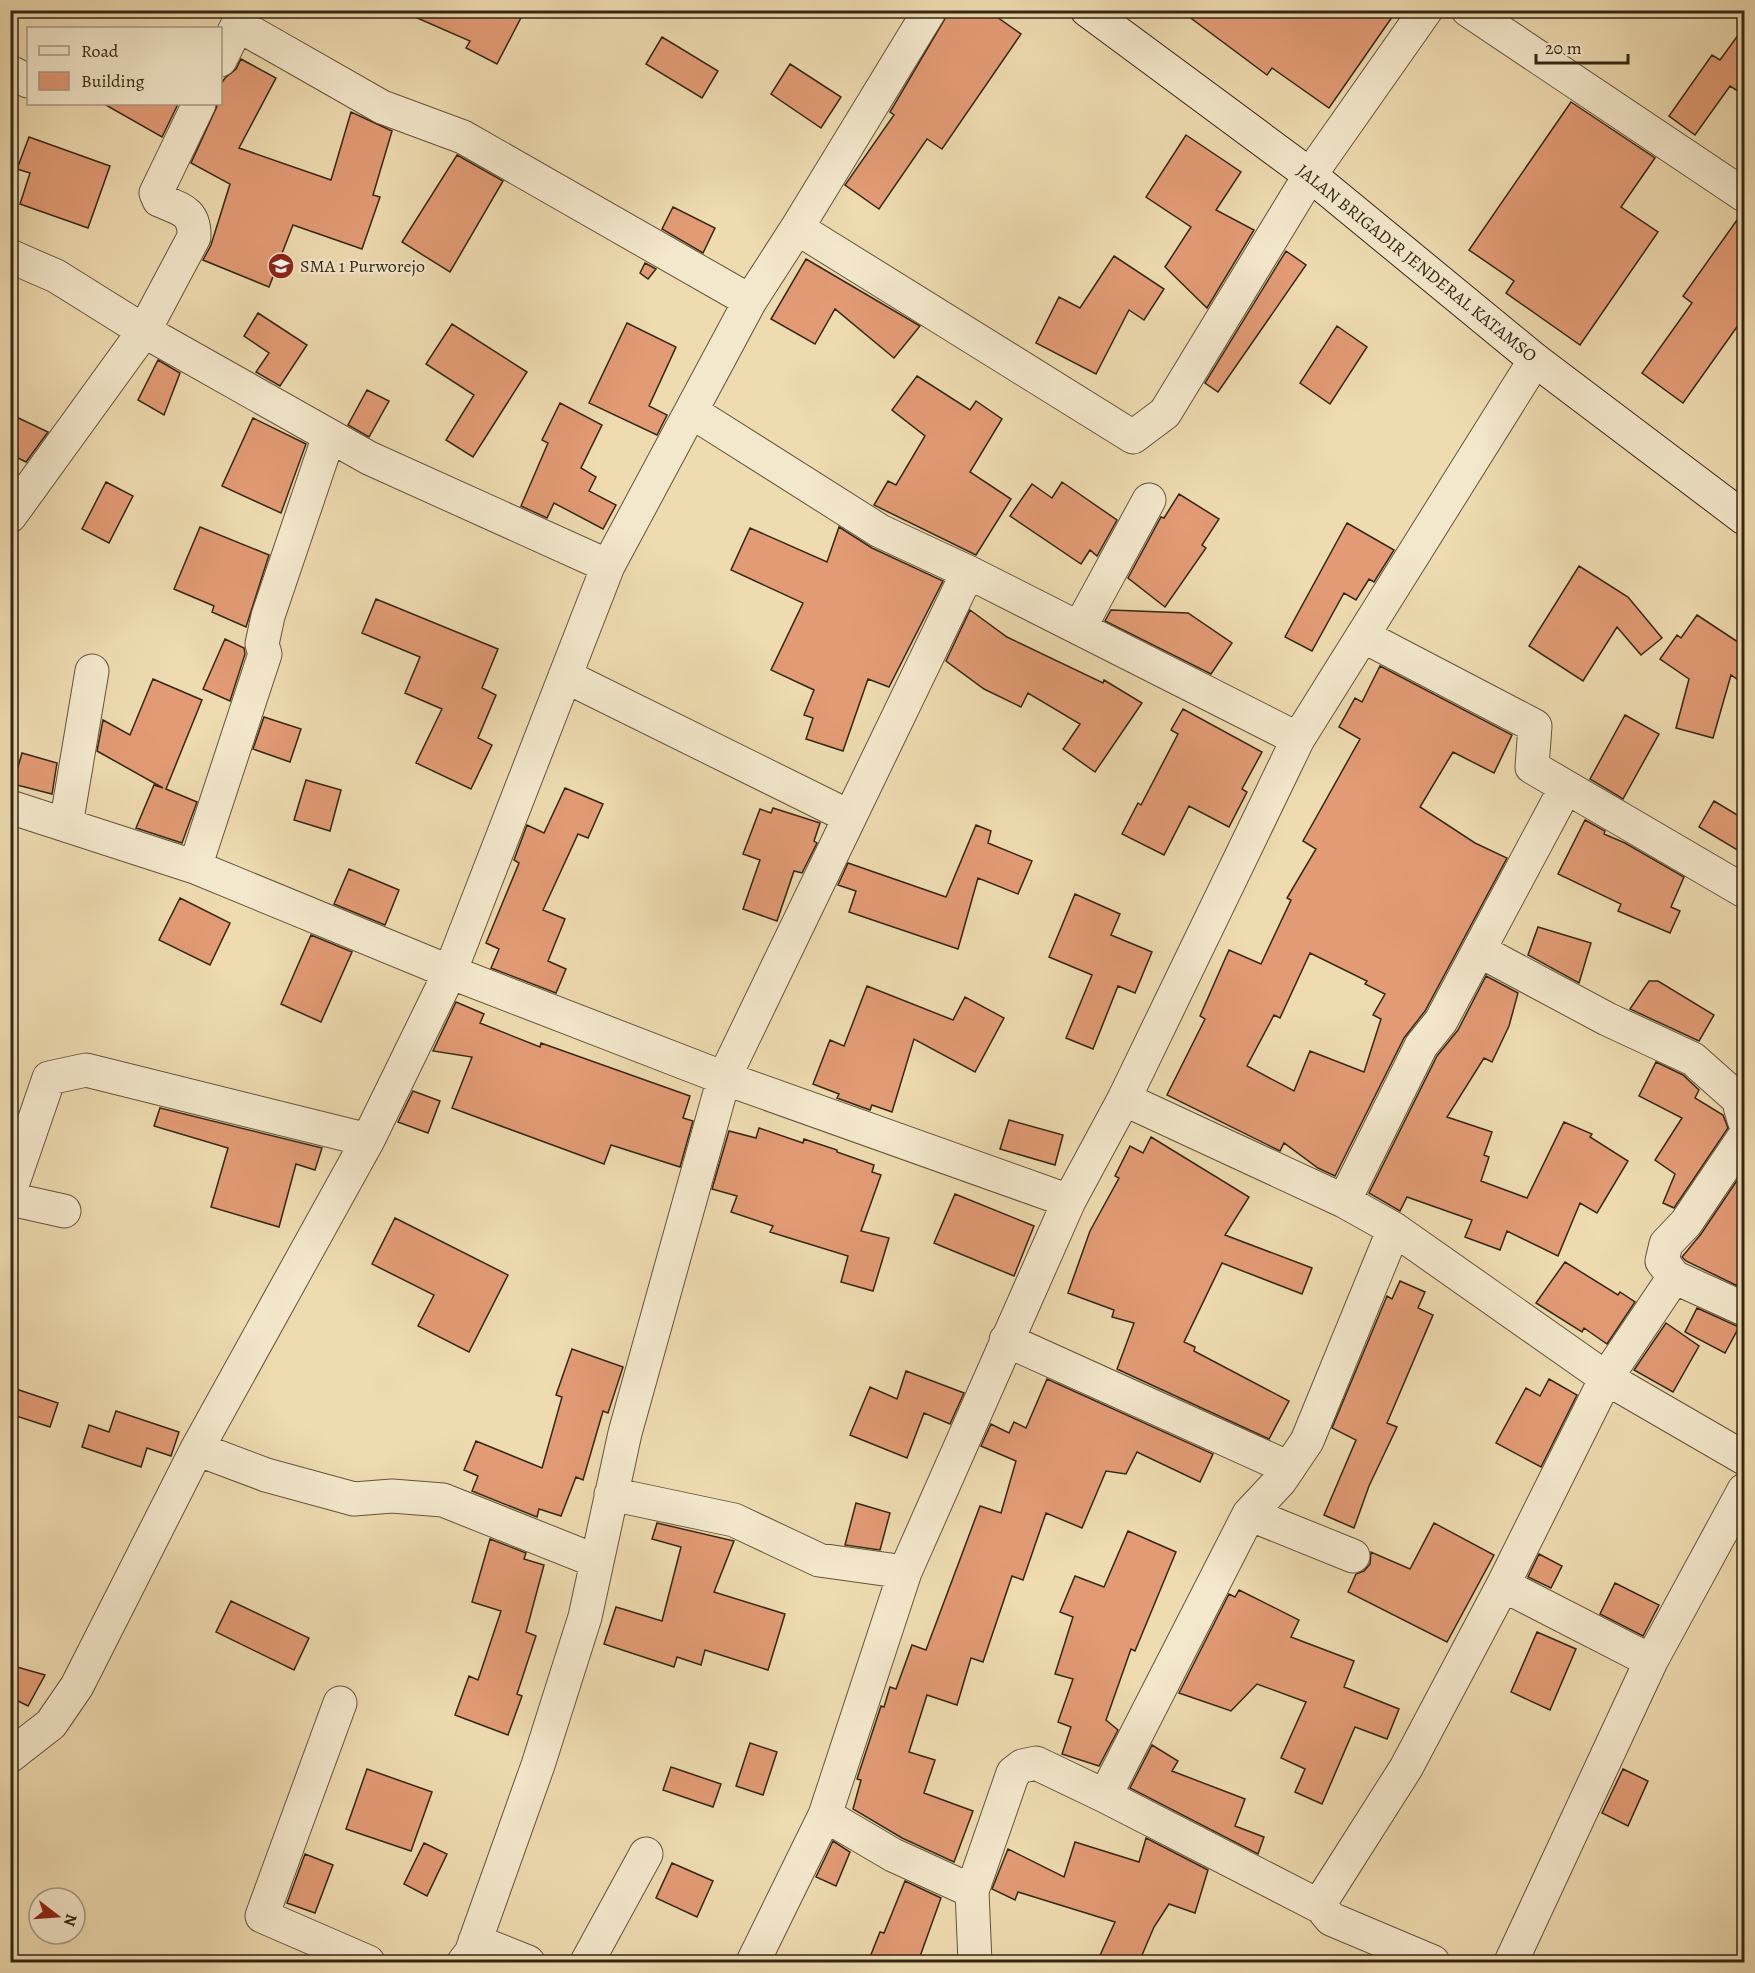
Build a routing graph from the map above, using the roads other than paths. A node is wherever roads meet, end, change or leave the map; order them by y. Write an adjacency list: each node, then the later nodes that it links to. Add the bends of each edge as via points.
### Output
1 (930, 10): 12 (street)
2 (1087, 10): 10 (street, JALAN BRIGADIR JENDERAL KATAMSO)
3 (1426, 10): 10 (street)
4 (1468, 10): 11 (street)
5 (242, 18): 6 (street); 14 (street, via 382,107 463,137)
6 (222, 56)
7 (10, 72): 8 (street)
8 (27, 80)
9 (199, 105): 15 (street, via 156,193 159,200 193,219 194,237)
10 (1310, 175): 12 (street, via 1165,413 1133,437); 16 (street, JALAN BRIGADIR JENDERAL KATAMSO)
11 (1744, 195)
12 (797, 228): 14 (street)
13 (10, 256): 15 (street, via 56,276)
14 (750, 301): 17 (street)
15 (144, 331): 18 (street); 20 (street)
16 (1535, 360): 21 (street, JALAN BRIGADIR JENDERAL KATAMSO); 25 (street)
17 (692, 412): 22 (street); 23 (street, via 880,531)
18 (329, 436): 22 (street, via 369,458); 33 (street, via 268,616 262,644 265,654)
19 (1149, 500): 24 (street)
20 (10, 516)
21 (1744, 518)
22 (608, 566): 27 (street)
23 (968, 572): 24 (street); 31 (street)
24 (1080, 627): 28 (street)
25 (1363, 636): 28 (street); 29 (street, via 1535,726 1532,767)
26 (92, 671): 32 (street)
27 (565, 676): 31 (street); 36 (street)
28 (1298, 739): 38 (street)
29 (1566, 788): 34 (street); 35 (street)
30 (10, 807): 32 (street)
31 (848, 816): 37 (street)
32 (66, 825): 33 (street)
33 (195, 867): 36 (street)
34 (1744, 891)
35 (1480, 951): 39 (street, via 1607,1019 1693,1059 1738,1099); 45 (street, via 1441,1021 1421,1046)
36 (450, 972): 37 (street); 41 (street)
37 (724, 1078): 44 (street); 56 (street)
38 (1124, 1099): 44 (street); 45 (street)
39 (1744, 1120)
40 (1744, 1137): 48 (street, via 1686,1223 1666,1244 1662,1261)
41 (368, 1140): 42 (street, via 86,1070 49,1078); 52 (street)
42 (10, 1191)
43 (10, 1199): 46 (street)
44 (1069, 1201): 50 (street)
45 (1344, 1201): 47 (street)
46 (64, 1211)
47 (1394, 1229): 51 (street); 54 (street, via 1307,1441)
48 (1674, 1277): 49 (street); 51 (street)
49 (1744, 1309)
50 (1006, 1340): 54 (street); 60 (street)
51 (1606, 1378): 53 (street); 61 (street)
52 (197, 1449): 59 (street, via 266,1475 354,1499 392,1496 443,1500); 64 (street, via 77,1686 51,1724)
53 (1744, 1458)
54 (1289, 1468): 57 (street)
55 (1744, 1490): 62 (street)
56 (611, 1494): 59 (street); 60 (street, via 734,1520 819,1560)
57 (1249, 1514): 58 (street); 65 (street)
58 (1353, 1556)
59 (596, 1561): 70 (street, via 585,1617 538,1765)
60 (905, 1572): 66 (street)
61 (1503, 1585): 62 (street); 69 (street, via 1406,1768 1328,1888)
62 (1651, 1661): 77 (street)
63 (340, 1703): 71 (street, via 262,1916)
64 (10, 1756)
65 (1105, 1796): 68 (street, via 1036,1763 1022,1766 1013,1773 1006,1788); 69 (street)
66 (825, 1815): 68 (street, via 893,1855); 74 (street)
67 (646, 1854): 73 (street)
68 (972, 1891): 75 (street)
69 (1321, 1907): 76 (street, via 1331,1919)
70 (469, 1952): 72 (street)
71 (368, 1962)
72 (528, 1962)
73 (587, 1962)
74 (753, 1962)
75 (975, 1962)
76 (1432, 1962)
77 (1511, 1962)

